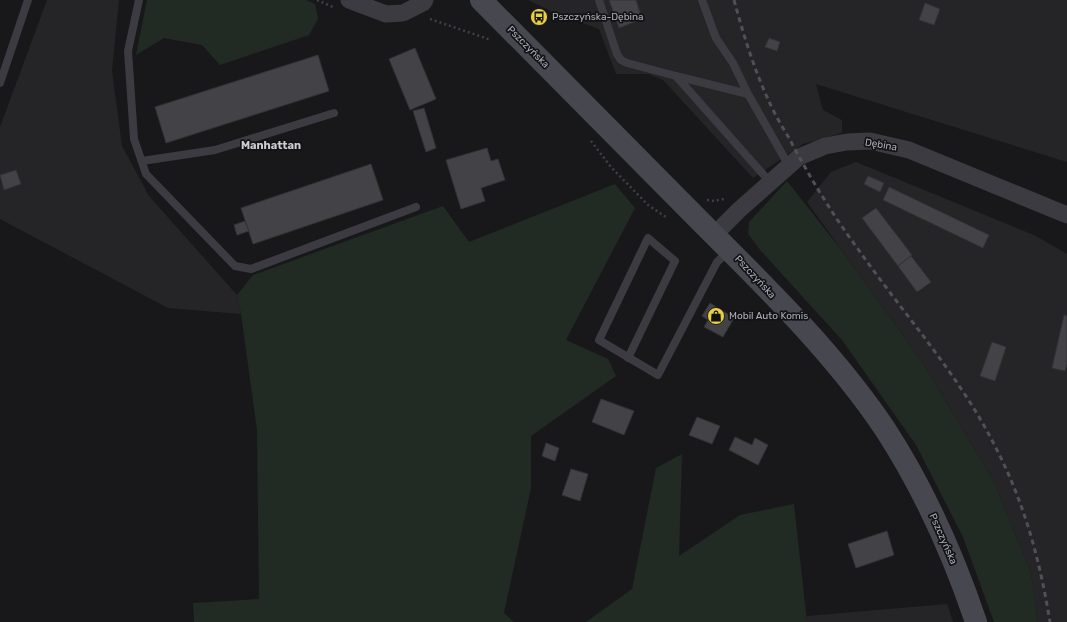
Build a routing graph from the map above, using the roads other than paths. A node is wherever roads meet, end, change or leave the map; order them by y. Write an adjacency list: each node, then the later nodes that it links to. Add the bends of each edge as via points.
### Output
1 (28, 0): 9 (lane)
2 (139, 0): 12 (lane, via 128,52 134,140)
3 (481, 0): 17 (main road, Pszczyńska)
4 (599, 0): 8 (lane, via 621,60)
5 (702, 0): 10 (lane, via 716,38 733,63)
6 (343, 4): 7 (street, via 386,14 403,13 423,3)
7 (424, 8)
8 (676, 76): 10 (lane); 14 (lane)
9 (0, 83)
10 (748, 94): 13 (lane)
11 (334, 113): 12 (lane, via 215,150)
12 (142, 161): 15 (lane, via 146,174 235,266 251,269)
13 (789, 166): 14 (street, Dębina); 16 (street, Dębina, via 799,157 825,146 870,141 909,150)
14 (770, 182): 17 (street, Dębina)
15 (416, 207)
16 (1067, 215)
17 (714, 235): 18 (main road, Pszczyńska)
18 (730, 250): 19 (lane, via 717,262 658,375); 20 (main road, Pszczyńska, via 814,339 884,429 915,479 940,528)
19 (628, 358): 19 (lane, via 675,261 648,238 599,340)
20 (976, 622)

